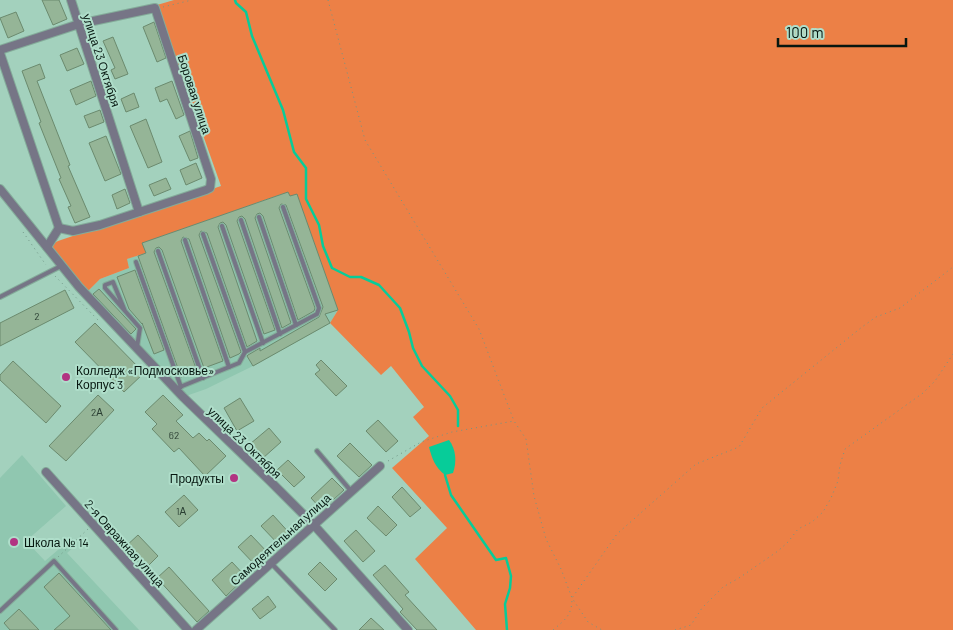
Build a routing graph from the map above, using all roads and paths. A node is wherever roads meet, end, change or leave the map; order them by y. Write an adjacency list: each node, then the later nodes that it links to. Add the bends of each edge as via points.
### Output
1 (71, 0): 5 (street, улица 23 Октября)
2 (192, 0): 4 (path)
3 (327, 1): 32 (path, via 366,140 479,329)
4 (155, 8): 5 (street); 9 (street, Боровая улица, via 211,179 210,188)
5 (79, 24): 6 (street); 9 (street, улица 23 Октября)
6 (0, 52): 13 (street)
7 (0, 189): 16 (street, улица 23 Октября)
8 (283, 207): 23 (lane, via 318,308 317,314)
9 (139, 212): 13 (street, via 73,231)
10 (258, 217): 23 (lane)
11 (240, 220): 24 (lane)
12 (222, 226): 25 (lane)
13 (60, 228): 16 (street)
14 (203, 234): 27 (lane)
15 (185, 240): 29 (lane)
16 (47, 247): 19 (street, улица 23 Октября)
17 (158, 251): 30 (lane)
18 (136, 262): 31 (lane)
19 (61, 266): 21 (lane); 26 (street, улица 23 Октября)
20 (953, 267): 41 (path, via 900,308 862,327 762,408 739,447 696,464 616,534)
21 (0, 297)
22 (125, 311): 22 (lane, via 105,288 105,285 114,283); 26 (lane, via 140,328)
23 (296, 325): 24 (lane)
24 (280, 334): 25 (lane)
25 (263, 343): 27 (lane)
26 (137, 349): 31 (street, улица 23 Октября)
27 (245, 352): 29 (lane, via 239,363)
28 (953, 354): 50 (path, via 923,393 845,449 838,481 823,512 798,529 778,551 723,587 702,608 691,625)
29 (229, 367): 30 (lane)
30 (203, 378): 31 (lane)
31 (178, 388): 38 (street, улица 23 Октября)
32 (514, 421): 34 (path, via 452,432 421,442); 41 (path, via 526,439 534,496 546,539)
33 (316, 451): 36 (lane)
34 (380, 466): 36 (street, Самодеятельная улица)
35 (46, 472): 37 (street, 2-я Овражная улица)
36 (351, 491): 38 (street, Самодеятельная улица)
37 (93, 524): 39 (path); 44 (street, 2-я Овражная улица)
38 (313, 524): 40 (street, Самодеятельная улица); 47 (street, улица 23 Октября)
39 (54, 561): 42 (lane); 43 (lane)
40 (270, 563): 45 (street, Самодеятельная улица); 46 (lane)
41 (572, 598): 48 (path, via 567,619); 49 (path, via 588,622)
42 (0, 611)
43 (116, 630)
44 (188, 630)
45 (196, 630)
46 (335, 630)
47 (408, 630)
48 (553, 630)
49 (602, 630)
50 (676, 630)

